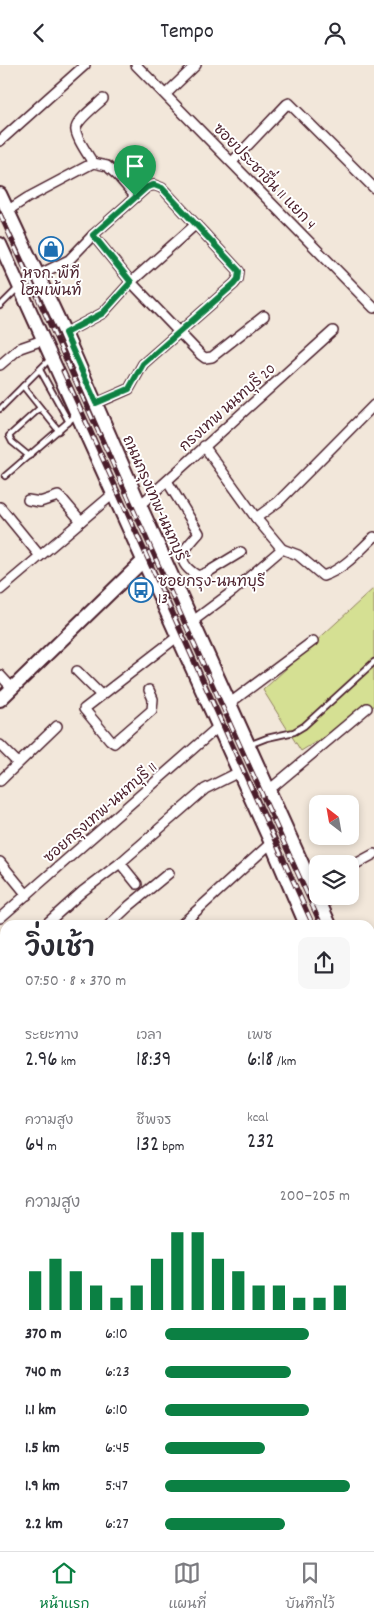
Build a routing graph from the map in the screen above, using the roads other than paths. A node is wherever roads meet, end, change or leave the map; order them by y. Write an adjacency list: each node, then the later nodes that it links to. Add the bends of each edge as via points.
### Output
1 (136, 65): 4 (street, ซอยประชาชื่น 11 แยก 4)
2 (196, 65): 4 (street)
3 (79, 67): 6 (street)
4 (166, 95): 7 (street, ซอยประชาชื่น 11 แยก 4)
5 (103, 99): 8 (street, via 80,120 76,128)
6 (0, 141)
7 (232, 162): 9 (street, via 287,104 292,104); 20 (street, ซอยประชาชื่น 11 แยก 4)
8 (93, 163): 11 (street, via 107,166); 12 (street)
9 (374, 188)
10 (0, 194): 12 (main road, ถนนกรุงเทพ-นนทบุรี)
11 (135, 196): 13 (street, via 147,187 162,188); 14 (street)
12 (4, 214): 16 (main road, ถนนกรุงเทพ-นนทบุรี)
13 (195, 225): 17 (street); 23 (street, via 239,271 238,279)
14 (93, 235): 16 (street, via 69,261); 17 (street)
15 (0, 244): 18 (main road)
16 (38, 275): 24 (main road, ถนนกรุงเทพ-นนทบุรี)
17 (131, 282): 23 (street); 24 (street, via 103,313)
18 (19, 287): 19 (lane); 25 (main road)
19 (0, 306)
20 (374, 307)
21 (264, 316): 23 (street, via 212,357 205,359)
22 (333, 331): 36 (street, กรงเทพ นนทบุรี 20)
23 (179, 332): 30 (street, via 143,364 129,389)
24 (65, 333): 30 (main road, ถนนกรุงเทพ-นนทบุรี)
25 (43, 340): 26 (main road); 27 (street, via 20,348)
26 (51, 358): 28 (lane); 34 (main road)
27 (0, 365)
28 (40, 370): 29 (lane); 34 (lane)
29 (23, 386): 32 (lane); 33 (lane)
30 (96, 403): 42 (main road, ถนนกรุงเทพ-นนทบุรี)
31 (374, 405): 44 (street, via 278,502)
32 (40, 408): 35 (lane); 37 (lane, via 9,436)
33 (0, 409)
34 (74, 418): 35 (lane); 40 (main road)
35 (59, 431): 37 (lane)
36 (204, 446): 39 (street, กรงเทพ นนทบุรี 20); 44 (street)
37 (28, 456): 38 (lane)
38 (5, 476)
39 (167, 481): 42 (street, กรงเทพ นนทบุรี 20); 49 (street, via 199,533 184,550 183,558 190,571 198,576)
40 (113, 494): 45 (street); 51 (main road)
41 (28, 501): 45 (street, via 40,502 58,496)
42 (140, 505): 48 (main road, ถนนกรุงเทพ-นนทบุรี)
43 (0, 507): 50 (street)
44 (256, 518): 47 (street)
45 (81, 521): 50 (street)
46 (374, 537): 47 (street, via 345,564 323,576 298,555)
47 (282, 549): 53 (street)
48 (161, 551): 51 (main road); 53 (main road, ถนนกรุงเทพ-นนทบุรี)
49 (241, 552)
50 (40, 555): 52 (street)
51 (143, 561): 54 (main road); 59 (main road)
52 (2, 585)
53 (193, 621): 63 (main road, ถนนกรุงเทพ-นนทบุรี)
54 (177, 637): 61 (street); 66 (main road)
55 (312, 641): 63 (street)
56 (374, 662): 68 (lane, via 304,726)
57 (77, 671): 61 (street)
58 (0, 675): 59 (street)
59 (12, 688): 62 (main road)
60 (149, 690): 61 (street, via 153,699 152,710 114,743 84,709)
61 (101, 695)
62 (0, 700)
63 (230, 703): 68 (main road, ถนนกรุงเทพ-นนทบุรี)
64 (367, 708): 72 (street)
65 (57, 726): 69 (street)
66 (218, 727): 70 (main road); 81 (street, ซอยกรุงเทพ-นนทบุรี 11)
67 (0, 745): 69 (street)
68 (248, 745): 72 (main road, ถนนกรุงเทพ-นนทบุรี)
69 (18, 763): 71 (street)
70 (239, 772): 73 (main road); 77 (street, via 205,789)
71 (0, 781)
72 (269, 790): 78 (main road, ถนนกรุงเทพ-นนทบุรี)
73 (271, 843): 86 (street); 87 (main road)
74 (374, 854): 76 (street)
75 (0, 862): 81 (street)
76 (359, 862)
77 (120, 863): 80 (street); 84 (street)
78 (309, 871)
79 (170, 873): 85 (street)
80 (137, 884)
81 (27, 895): 83 (street, ซอยกรุงเทพ-นนทบุรี 11)
82 (323, 905): 88 (main road, ถนนกรุงเทพ-นนทบุรี)
83 (0, 918)
84 (51, 920)
85 (117, 920)
86 (186, 920)
87 (304, 920)
88 (328, 920)

